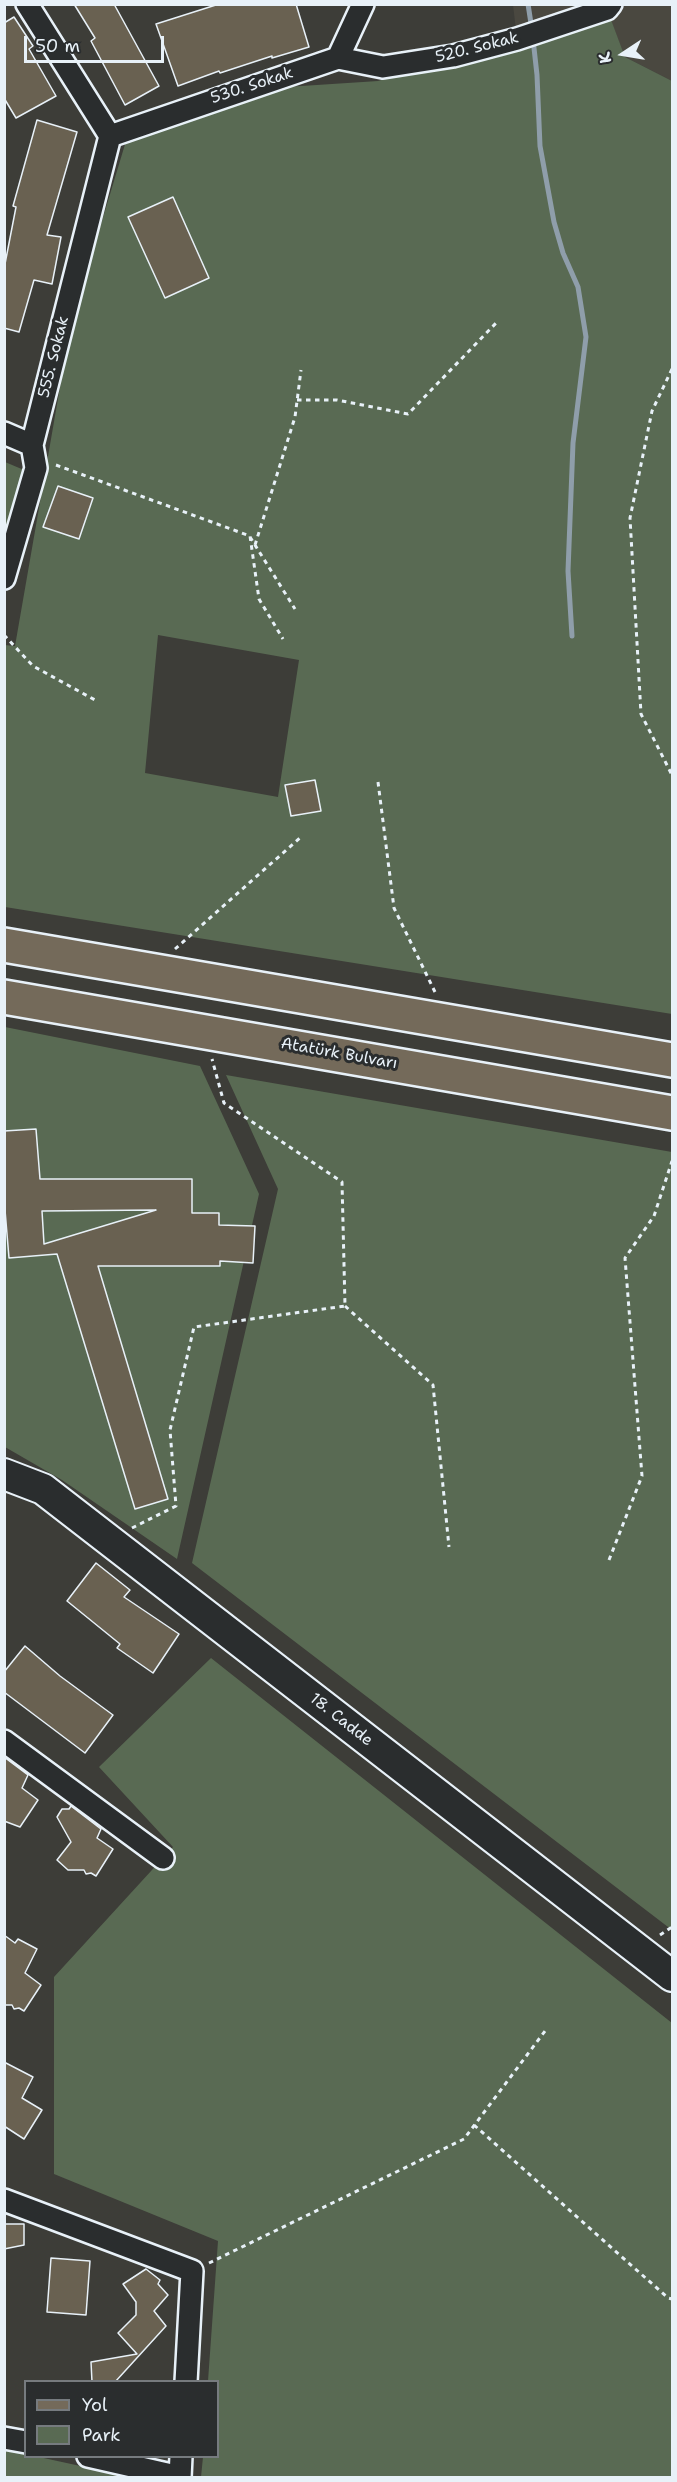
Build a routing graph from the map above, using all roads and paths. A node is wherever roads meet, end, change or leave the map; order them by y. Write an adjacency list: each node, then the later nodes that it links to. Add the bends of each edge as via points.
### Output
1 (27, 4): 5 (street)
2 (363, 4): 4 (street)
3 (611, 4): 4 (street, 520. Sokak, via 607,9 517,39 453,56 382,67)
4 (338, 58): 5 (street, 530. Sokak)
5 (110, 136): 11 (street, 555. Sokak)
6 (498, 321): 9 (path, via 408,414 337,400)
7 (672, 369): 19 (path, via 652,411 630,518 640,714)
8 (300, 370): 9 (path)
9 (297, 400): 13 (path)
10 (4, 433): 11 (street)
11 (33, 452): 12 (path); 14 (street, 555. Sokak, via 36,468)
12 (250, 536): 13 (path); 17 (path, via 259,599)
13 (255, 545): 15 (path)
14 (4, 578)
15 (295, 609)
16 (4, 635): 18 (path, via 33,666)
17 (283, 639)
18 (96, 700)
19 (672, 776)
20 (378, 782): 25 (path, via 394,908)
21 (302, 836): 23 (path)
22 (4, 945): 23 (main road)
23 (151, 970): 25 (main road)
24 (4, 998): 26 (main road, Atatürk Bulvarı)
25 (448, 1021): 27 (main road)
26 (204, 1031): 28 (main road, Atatürk Bulvarı); 30 (path, via 224,1103 342,1182)
27 (672, 1060)
28 (672, 1113)
29 (672, 1161): 34 (path, via 654,1216 625,1258 642,1476)
30 (345, 1306): 32 (path, via 194,1327 170,1430 176,1506); 33 (path, via 433,1385)
31 (4, 1474): 32 (street, 18. Cadde, via 43,1490)
32 (108, 1540): 37 (street, 18. Cadde)
33 (449, 1547)
34 (609, 1560)
35 (4, 1741): 36 (street)
36 (164, 1858)
37 (672, 1976)
38 (545, 2031): 39 (path)
39 (474, 2126): 41 (path, via 464,2139); 42 (path)
40 (4, 2200): 41 (street)
41 (192, 2271): 43 (street)
42 (672, 2299)
43 (186, 2380)
44 (4, 2438): 45 (street)
45 (24, 2442)
46 (93, 2458): 48 (street)
47 (181, 2458): 48 (street)
48 (180, 2477)

